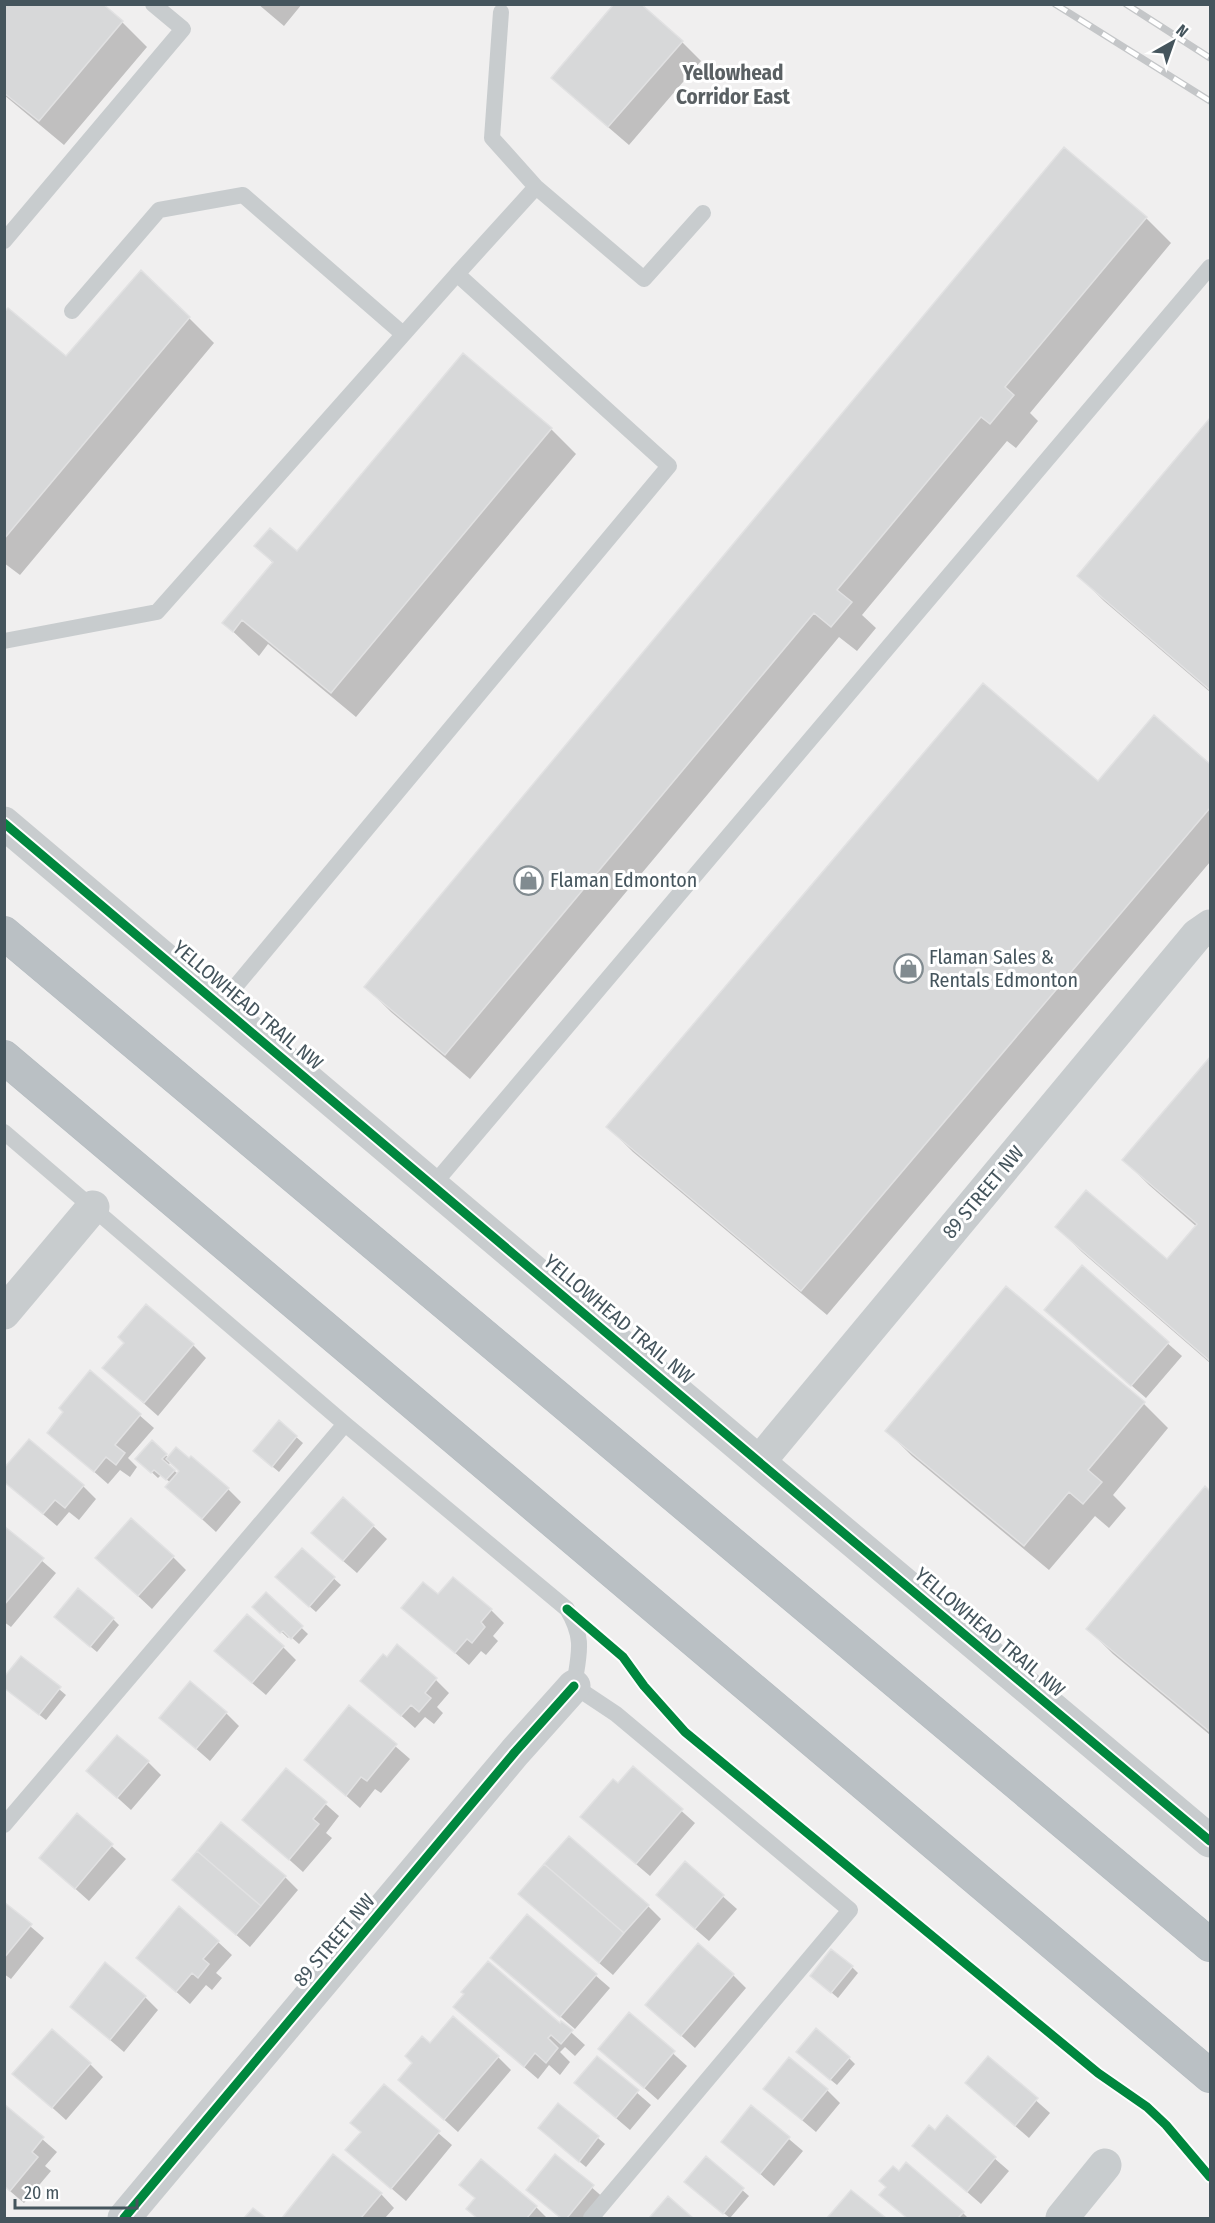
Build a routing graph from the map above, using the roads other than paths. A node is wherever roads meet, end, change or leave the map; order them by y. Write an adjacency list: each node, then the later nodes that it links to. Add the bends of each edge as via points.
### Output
1 (153, 4): 5 (lane, via 183,28)
2 (501, 12): 3 (lane, via 492,138)
3 (536, 187): 4 (lane, via 644,279); 7 (lane)
4 (703, 213)
5 (4, 241)
6 (1210, 267): 17 (lane)
7 (457, 274): 9 (lane); 14 (lane, via 669,466)
8 (72, 311): 9 (lane, via 159,210 243,195)
9 (403, 334): 10 (lane, via 157,612)
10 (4, 641)
11 (4, 823): 14 (street, YELLOWHEAD TRAIL NW)
12 (1210, 926): 21 (street, 89 STREET NW, via 1189,944)
13 (4, 933): 25 (highway)
14 (220, 1005): 17 (street, YELLOWHEAD TRAIL NW)
15 (4, 1057): 26 (highway)
16 (4, 1132): 18 (lane)
17 (433, 1185): 21 (street, YELLOWHEAD TRAIL NW)
18 (93, 1207): 19 (street); 20 (lane)
19 (4, 1313)
20 (345, 1424): 22 (lane, via 567,1609 577,1625 580,1647); 23 (lane)
21 (759, 1462): 24 (street, YELLOWHEAD TRAIL NW)
22 (574, 1686): 28 (street, 89 STREET NW, via 514,1752); 29 (lane, via 616,1714 850,1910)
23 (4, 1825)
24 (1210, 1841)
25 (1210, 1945)
26 (1210, 2076)
27 (1105, 2165): 30 (street)
28 (124, 2218)
29 (591, 2218)
30 (1062, 2218)

